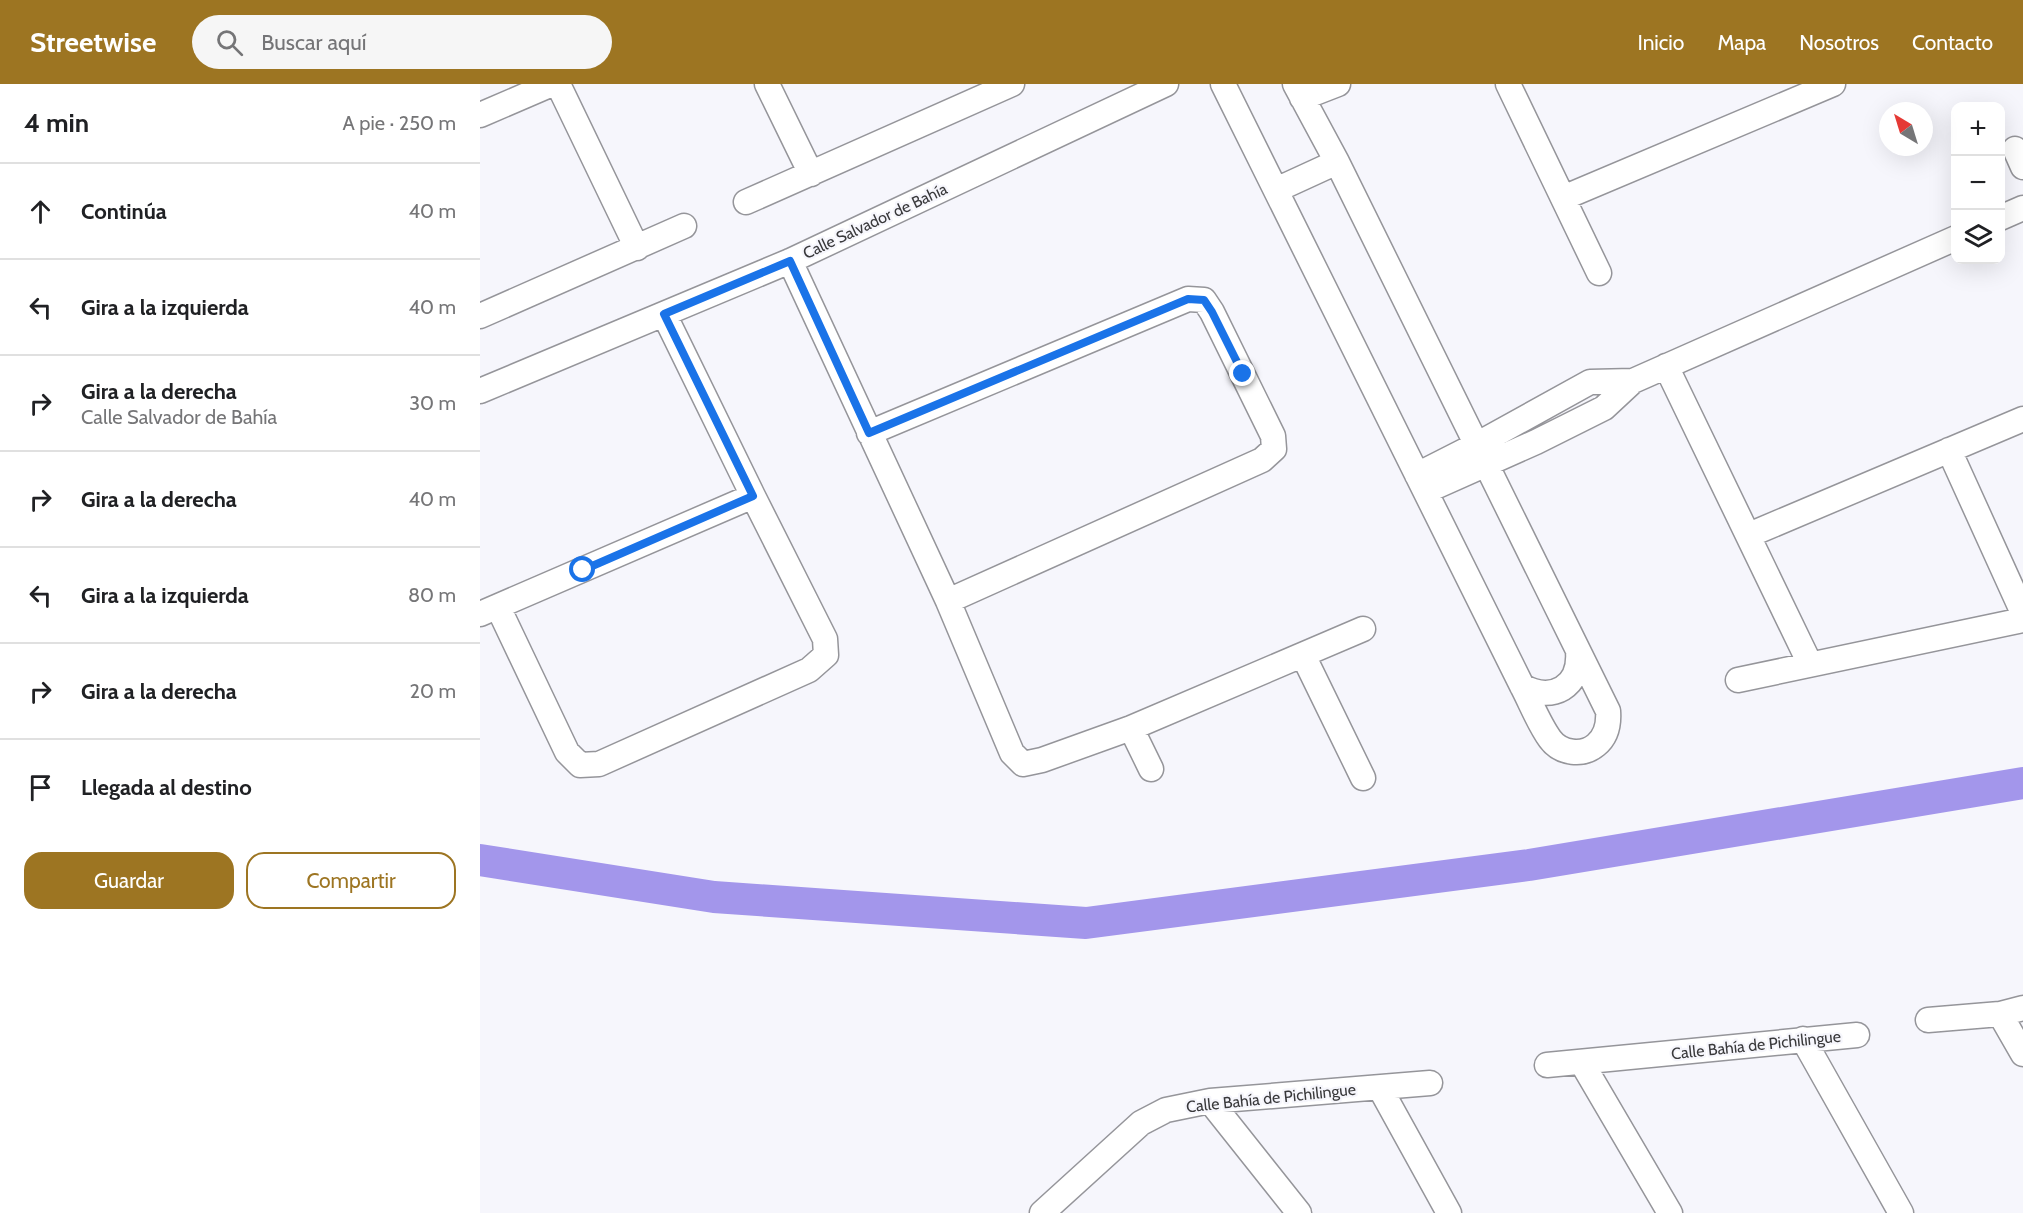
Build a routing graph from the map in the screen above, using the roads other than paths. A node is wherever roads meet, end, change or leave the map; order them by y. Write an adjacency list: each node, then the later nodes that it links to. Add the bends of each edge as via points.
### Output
1 (552, 84): 11 (street)
2 (558, 84): 21 (street)
3 (767, 84): 13 (street)
4 (1008, 84): 13 (street)
5 (1166, 84): 22 (street, Calle Salvador de Bahía)
6 (1223, 84): 14 (street)
7 (1338, 84): 10 (street)
8 (1508, 84): 15 (street)
9 (1833, 84): 15 (street)
10 (1299, 91): 12 (street)
11 (480, 115)
12 (1336, 162): 14 (street); 31 (street)
13 (812, 174): 16 (street)
14 (1276, 190): 32 (street)
15 (1563, 198): 23 (street)
16 (746, 202)
17 (2023, 208): 18 (street)
18 (2005, 216)
19 (684, 226): 21 (street)
20 (1951, 240): 26 (street)
21 (637, 248): 25 (street)
22 (790, 261): 24 (street, Calle Salvador de Bahía); 29 (street)
23 (1599, 273)
24 (664, 314): 27 (street, Calle Salvador de Bahía); 33 (street)
25 (480, 316)
26 (1666, 366): 31 (street, via 1633,381 1590,382); 34 (street)
27 (480, 391)
28 (2023, 419): 30 (street)
29 (869, 433): 35 (street); 35 (street, via 1188,299 1204,300 1212,312 1273,436 1274,449 1262,460)
30 (1949, 450): 34 (street); 37 (street)
31 (1481, 455): 32 (street); 40 (street)
32 (1421, 483): 44 (street)
33 (753, 496): 36 (street); 36 (street, via 825,639 826,655 809,670 599,764 580,765 567,752)
34 (1749, 535): 42 (street)
35 (948, 601): 45 (street, via 1012,753 1023,764)
36 (489, 610)
37 (2023, 613)
38 (2023, 620): 42 (street)
39 (1363, 629): 41 (street)
40 (1578, 651): 44 (street, via 1579,663 1568,685 1544,694); 44 (street, via 1608,711 1607,729 1597,745 1579,752 1559,747 1551,740)
41 (1303, 655): 45 (street); 47 (street)
42 (1810, 664): 43 (street)
43 (1738, 680)
44 (1522, 686)
45 (1131, 728): 46 (street)
46 (1151, 769)
47 (1363, 778)
48 (2012, 1011): 49 (street); 52 (street)
49 (1928, 1020)
50 (1857, 1035): 51 (street, Calle Bahía de Pichilingue)
51 (1803, 1039): 53 (street, Calle Bahía de Pichilingue); 62 (street)
52 (2023, 1054)
53 (1582, 1063): 54 (street, Calle Bahía de Pichilingue); 61 (street)
54 (1547, 1065)
55 (1430, 1083): 56 (street, Calle Bahía de Pichilingue)
56 (1380, 1088): 57 (street, Calle Bahía de Pichilingue); 60 (street)
57 (1210, 1101): 58 (street, Calle Bahía de Pichilingue, via 1166,1110 1141,1123); 59 (street)
58 (1042, 1213)
59 (1299, 1213)
60 (1449, 1213)
61 (1670, 1213)
62 (1901, 1213)

